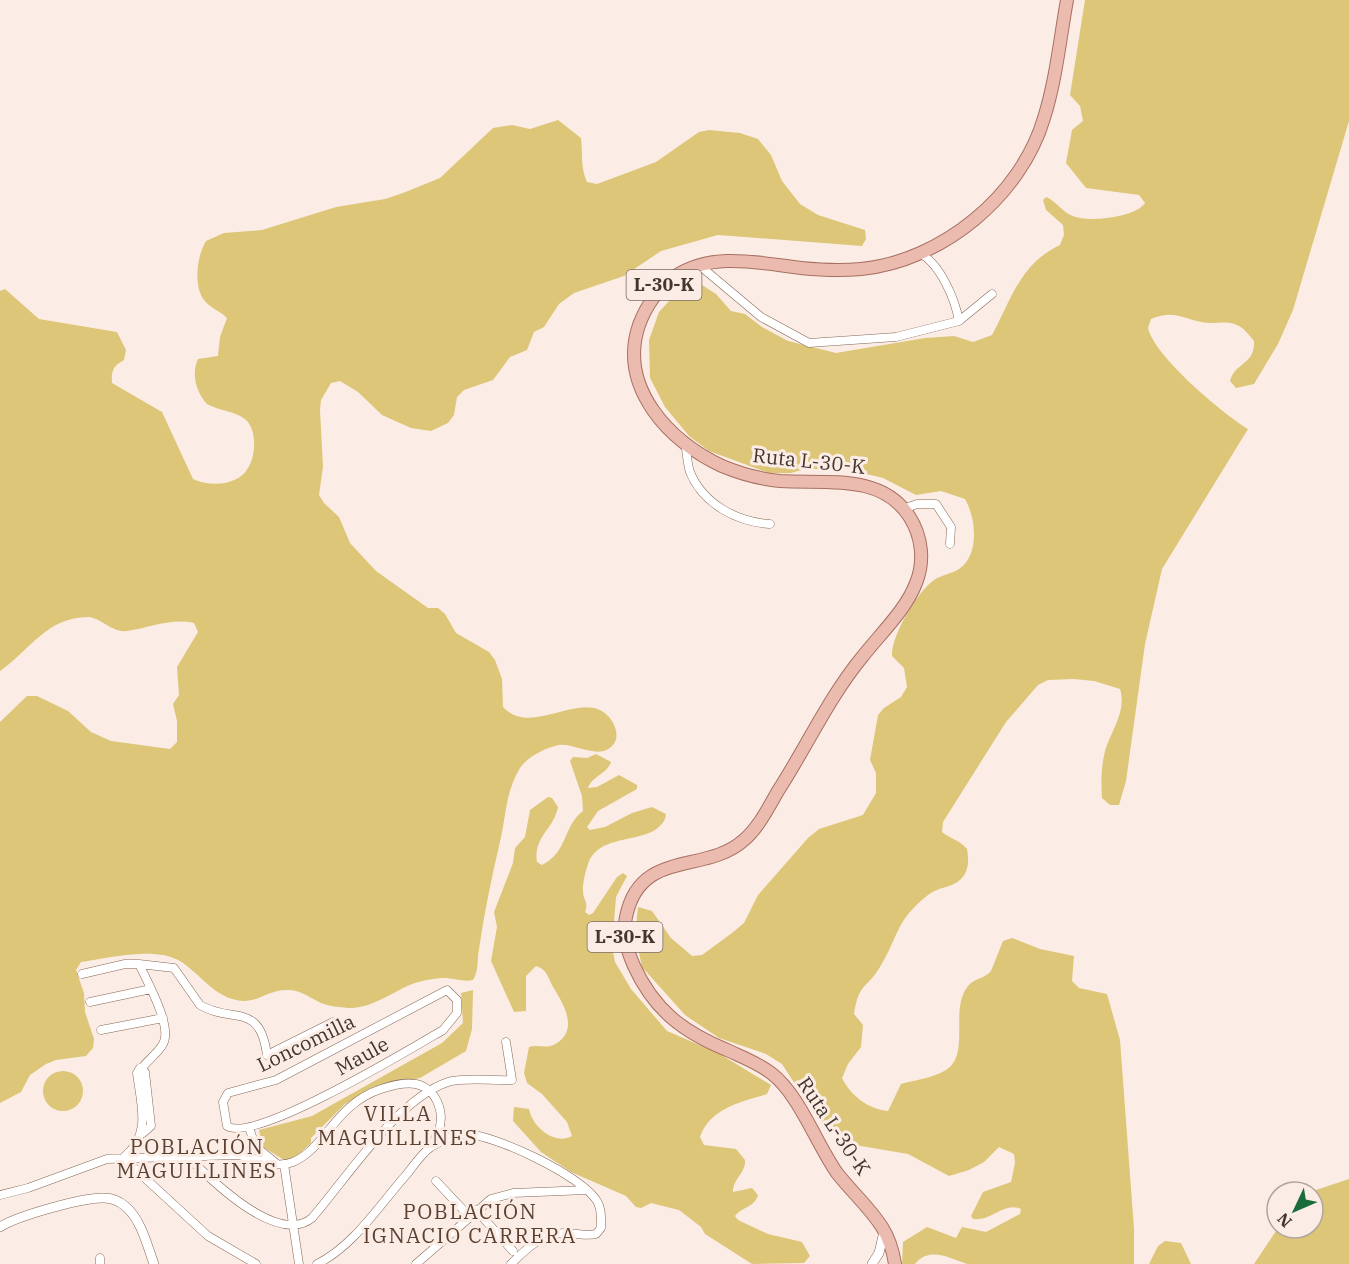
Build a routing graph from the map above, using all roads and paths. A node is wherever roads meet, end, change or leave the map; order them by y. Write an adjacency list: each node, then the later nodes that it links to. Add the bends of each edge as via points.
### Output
1 (1067, 0): 2 (main road, Ruta L-30-K / L-30-K, via 1046,115 1029,153 1010,183 987,208 955,234)
2 (919, 253): 3 (main road, Ruta L-30-K / L-30-K, via 858,270 727,260); 5 (street, via 928,257 948,291)
3 (699, 265): 5 (street, via 761,317 809,343 896,337); 6 (main road, Ruta L-30-K / L-30-K, via 675,277 656,295 642,318 635,343 635,370 644,395 661,421)
4 (992, 294): 5 (street)
5 (959, 321)
6 (685, 443): 7 (main road, Ruta L-30-K / L-30-K, via 706,458 742,473 780,481 866,485 886,494); 8 (street, via 691,472 709,498 730,515 750,523)
7 (903, 509): 9 (street, via 936,504 951,527); 34 (main road, Ruta L-30-K / L-30-K, via 916,530 920,546 920,570 908,600 832,697 760,821 744,840 723,854 670,866 649,878 633,897 625,927 629,954 658,1008 691,1034 762,1066 778,1078 838,1174)
8 (770, 524)
9 (950, 544)
10 (139, 964): 11 (street); 12 (street); 16 (street, via 172,967 182,975 200,1005 253,1020 262,1032 267,1055)
11 (82, 974)
12 (151, 989): 14 (street); 15 (street)
13 (447, 990): 20 (street, Maule, via 457,1000 457,1013 443,1030 291,1114); 20 (street, Loncomilla, via 276,1080 228,1093 223,1102 227,1126)
14 (90, 1002)
15 (162, 1018): 17 (street); 25 (street, via 165,1040 136,1073 143,1133)
16 (333, 1022)
17 (101, 1030)
18 (506, 1042): 19 (street, via 512,1080 450,1081)
19 (430, 1090): 22 (street, via 438,1103 441,1121); 26 (street, via 407,1083 363,1096 299,1158); 32 (street, via 373,1143 312,1218)
20 (249, 1127): 21 (street)
21 (255, 1146): 23 (street); 26 (street)
22 (429, 1148): 28 (street, via 456,1136 479,1136 523,1152); 39 (street, via 356,1232)
23 (248, 1155): 24 (street); 26 (street, via 260,1162)
24 (188, 1157): 25 (street); 32 (street, via 251,1209 280,1225)
25 (123, 1158): 29 (street); 37 (street, via 208,1236)
26 (280, 1163): 32 (street)
27 (436, 1181): 31 (street)
28 (587, 1190): 30 (street, via 507,1194); 41 (street, via 599,1203 598,1232 550,1236 532,1244)
29 (0, 1195)
30 (476, 1210): 31 (street); 35 (street)
31 (469, 1216): 40 (street)
32 (294, 1226): 38 (street)
33 (0, 1227): 36 (street, via 83,1201 111,1199 124,1204 137,1220)
34 (884, 1229): 42 (street, via 879,1253); 43 (main road, L-30-K)
35 (513, 1251)
36 (154, 1264)
37 (256, 1264)
38 (298, 1264)
39 (317, 1264)
40 (416, 1264)
41 (511, 1264)
42 (872, 1264)
43 (895, 1264)

